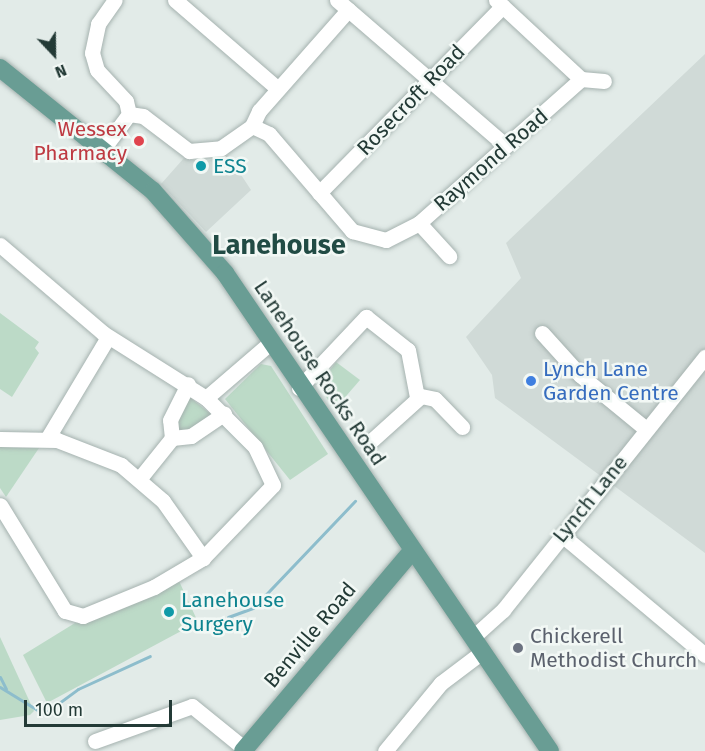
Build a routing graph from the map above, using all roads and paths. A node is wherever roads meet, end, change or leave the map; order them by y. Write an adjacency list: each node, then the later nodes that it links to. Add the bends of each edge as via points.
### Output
1 (115, 0): 10 (street, via 98,24 92,53 97,70 126,101)
2 (175, 0): 9 (street)
3 (500, 3): 6 (street); 7 (street, Rosecroft Road)
4 (343, 5): 7 (street); 9 (street)
5 (0, 68): 13 (main road, Lanehouse Rocks Road)
6 (582, 80): 8 (street); 12 (street, Raymond Road)
7 (430, 81): 12 (street); 14 (street, Rosecroft Road)
8 (604, 81)
9 (278, 89): 11 (street)
10 (129, 114): 11 (street, via 199,152 221,148); 13 (street)
11 (252, 126): 14 (street, via 269,134)
12 (506, 146): 15 (street, Raymond Road)
13 (103, 149): 20 (main road, Lanehouse Rocks Road, via 188,227 225,273)
14 (319, 194): 15 (street, Raymond Road, via 360,237 397,237)
15 (419, 223): 17 (street)
16 (0, 245): 19 (street)
17 (449, 255)
18 (542, 333): 28 (street, via 576,371)
19 (108, 337): 22 (street); 31 (street)
20 (270, 343): 23 (main road, Lanehouse Rocks Road); 25 (street)
21 (705, 357): 28 (street, Lynch Lane)
22 (188, 384): 25 (street); 29 (street, via 170,420)
23 (299, 388): 24 (street, via 366,317 408,350); 36 (main road, Lanehouse Rocks Road)
24 (417, 397): 27 (street, via 435,399); 32 (street)
25 (206, 398): 26 (street)
26 (224, 414): 29 (street, via 191,435); 37 (street, via 255,447 273,485)
27 (462, 427)
28 (646, 429): 35 (street, Lynch Lane)
29 (172, 438): 33 (street)
30 (0, 439): 31 (street)
31 (47, 439): 33 (street, via 92,451)
32 (371, 441)
33 (140, 478): 37 (street, via 170,509)
34 (0, 505): 37 (street, via 65,611 79,616 96,612)
35 (562, 535): 38 (street, Lynch Lane); 39 (street)
36 (413, 550): 38 (main road, Lanehouse Rocks Road); 41 (main road, Benville Road)
37 (202, 558)
38 (477, 645): 42 (street, Lynch Lane); 43 (main road, Lanehouse Rocks Road)
39 (705, 655)
40 (95, 741): 41 (street, via 192,706)
41 (244, 750)
42 (385, 751)
43 (550, 751)

